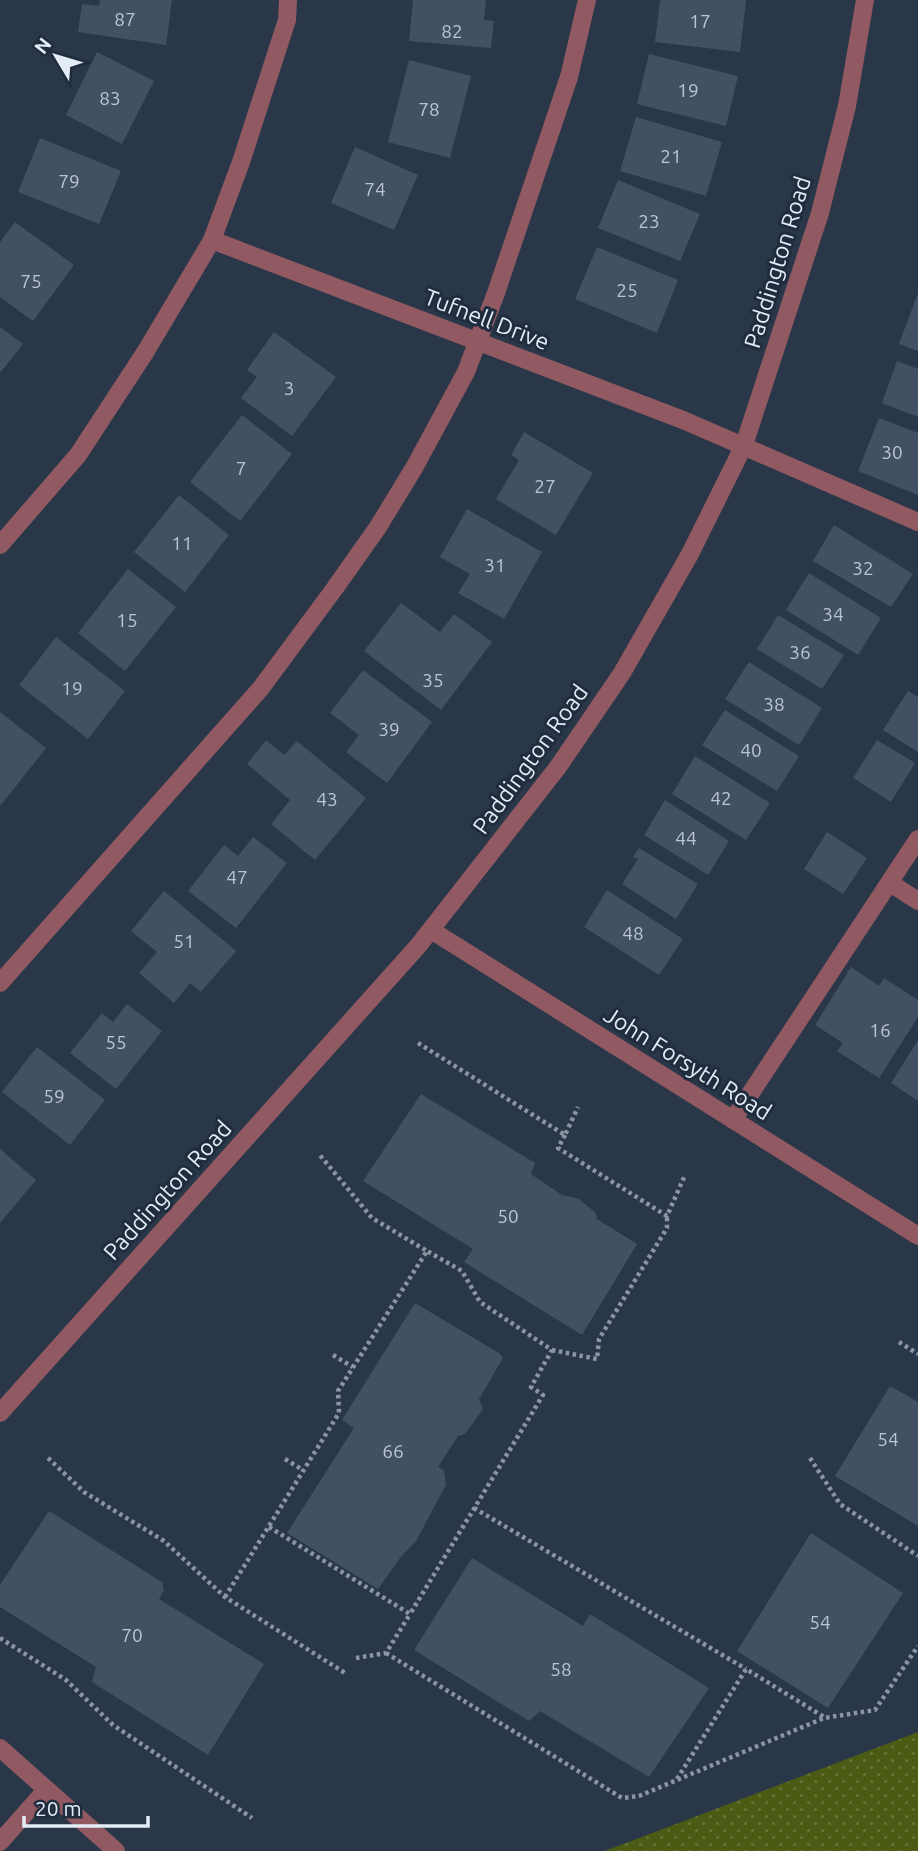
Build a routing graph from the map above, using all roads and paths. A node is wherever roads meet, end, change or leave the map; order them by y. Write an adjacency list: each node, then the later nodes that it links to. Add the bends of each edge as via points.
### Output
1 (288, 0): 4 (street, via 288,20)
2 (587, 0): 5 (street, via 569,77)
3 (865, 0): 6 (street, Paddington Road, via 847,106 820,213)
4 (212, 240): 5 (street, Tufnell Drive); 8 (street, via 78,455)
5 (478, 341): 6 (street, Tufnell Drive); 13 (street, via 414,468 310,624 231,724)
6 (744, 444): 7 (street, Tufnell Drive); 12 (street, Paddington Road, via 690,554 622,673 558,767)
7 (918, 522)
8 (0, 545)
9 (918, 839): 10 (street)
10 (890, 883): 11 (street); 16 (street)
11 (918, 901)
12 (432, 930): 16 (street, John Forsyth Road); 28 (street, Paddington Road)
13 (0, 983)
14 (418, 1043): 17 (path)
15 (578, 1107): 17 (path)
16 (733, 1120): 21 (street, John Forsyth Road)
17 (565, 1135): 20 (path, via 558,1148)
18 (320, 1154): 22 (path, via 372,1218)
19 (685, 1175): 20 (path)
20 (667, 1216): 24 (path, via 667,1227 600,1339 597,1359)
21 (918, 1236)
22 (427, 1251): 24 (path, via 462,1271 480,1302); 27 (path)
23 (899, 1342): 25 (path)
24 (552, 1350): 33 (path, via 531,1387 543,1395)
25 (918, 1354)
26 (333, 1355): 27 (path)
27 (353, 1367): 32 (path, via 338,1391 339,1412)
28 (0, 1413)
29 (48, 1458): 36 (path, via 84,1492 164,1541)
30 (810, 1458): 35 (path, via 841,1504)
31 (285, 1459): 32 (path)
32 (303, 1470): 34 (path)
33 (474, 1508): 37 (path); 42 (path)
34 (268, 1527): 36 (path); 37 (path)
35 (918, 1556)
36 (225, 1597): 43 (path)
37 (410, 1614): 40 (path)
38 (0, 1638): 48 (path, via 66,1680 113,1725)
39 (918, 1646): 44 (path, via 875,1710)
40 (386, 1653): 41 (path); 46 (path, via 622,1798 639,1797)
41 (356, 1658)
42 (746, 1669): 44 (path); 46 (path)
43 (345, 1673)
44 (824, 1718): 46 (path)
45 (0, 1748): 47 (street)
46 (676, 1780)
47 (46, 1790): 49 (street); 50 (street)
48 (253, 1818)
49 (0, 1842)
50 (116, 1851)

